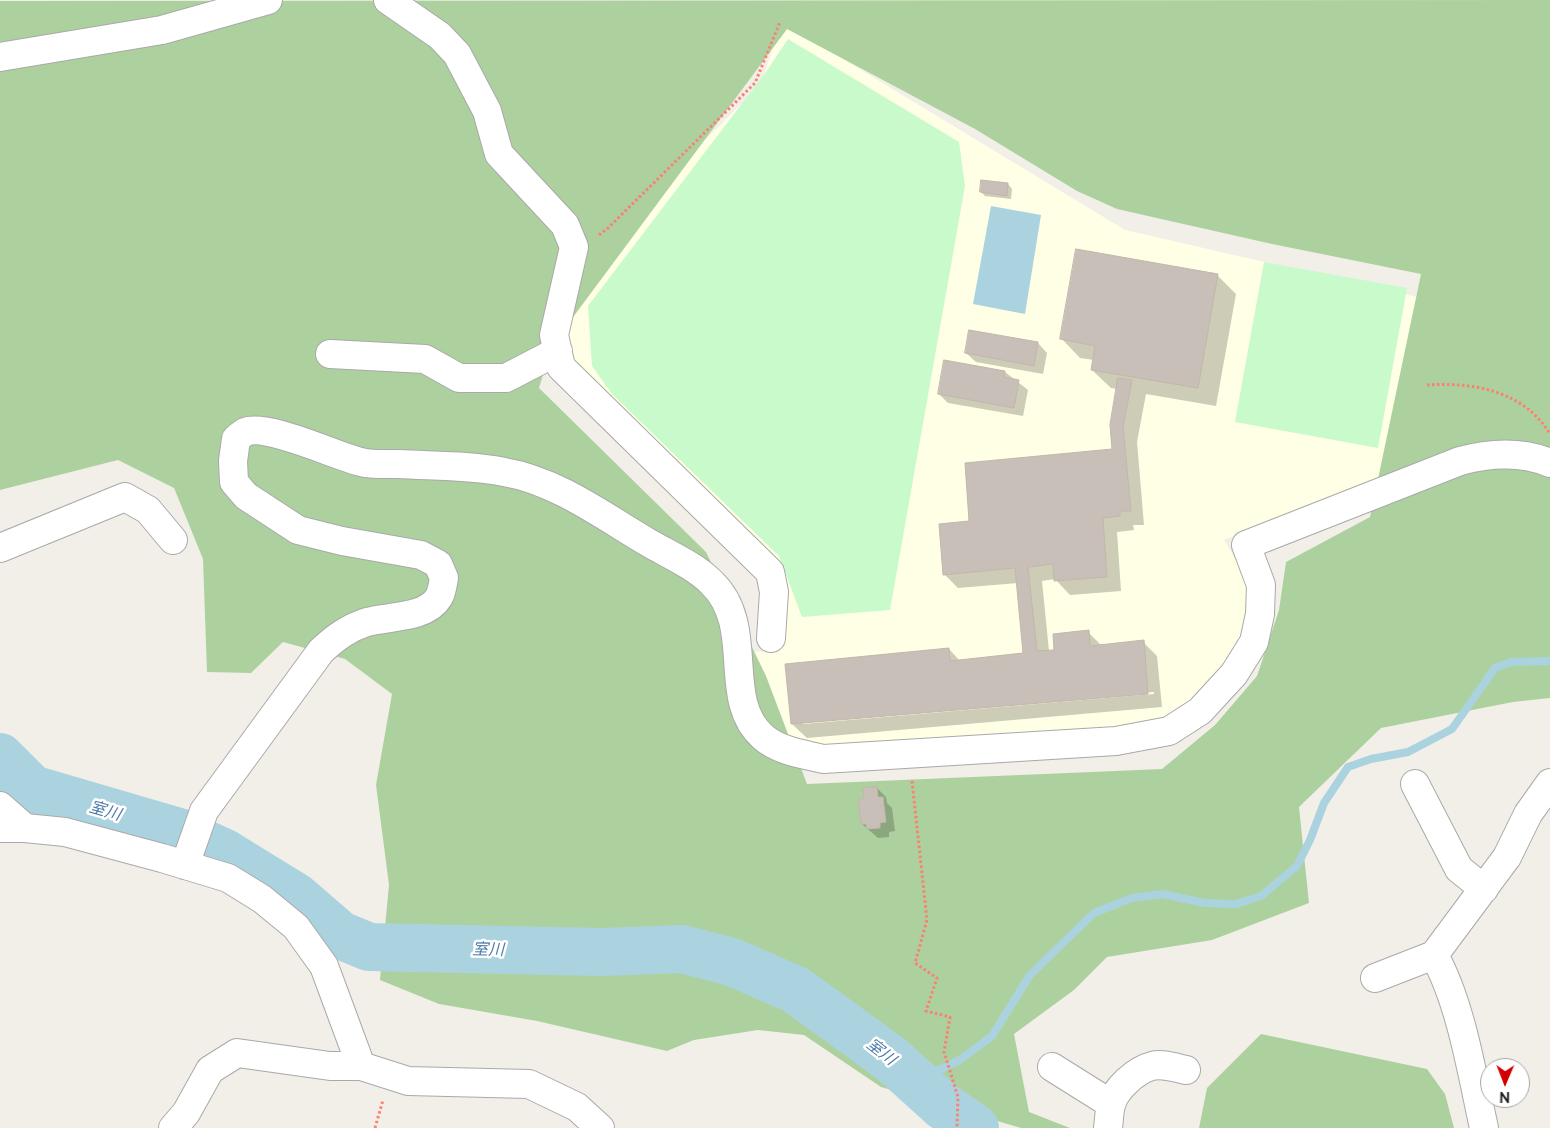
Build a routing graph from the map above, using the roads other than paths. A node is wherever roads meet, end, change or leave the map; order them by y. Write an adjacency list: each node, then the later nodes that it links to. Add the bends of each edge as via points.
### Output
1 (268, 0): 3 (street, via 162,30)
2 (388, 0): 4 (street, via 440,36 457,54 487,111 499,154 565,226 574,247 554,335)
3 (0, 57)
4 (558, 351): 5 (street, via 506,378 459,378 425,359); 9 (street, via 561,367 770,572 783,638)
5 (330, 354)
6 (1550, 463): 9 (street, via 1515,454 1486,454 1460,461 1246,545 1261,584 1260,614 1254,642 1234,674 1200,711 1170,731 1116,741 823,759 787,750 763,737 747,714 740,689)
7 (174, 540): 8 (street, via 148,510 125,496)
8 (0, 548)
9 (737, 639): 14 (street, via 736,625 727,602 712,583 687,565 542,483 504,472 362,463 262,431 245,432 236,439 233,461 234,482 246,496 298,530 342,542 421,555 438,564 444,578 439,597 425,608 404,616 367,622 341,633 321,651 204,811)
10 (1550, 783): 15 (street, via 1528,814 1507,857)
11 (1415, 784): 15 (street, via 1459,869)
12 (0, 806): 13 (street)
13 (13, 828): 14 (street, via 65,832)
14 (187, 859): 18 (street, via 228,878 296,926 324,966)
15 (1484, 889): 16 (street)
16 (1434, 955): 17 (street); 22 (street, via 1442,969 1464,1038)
17 (1375, 978)
18 (361, 1066): 23 (street, via 330,1066 237,1053 210,1070); 24 (street, via 408,1081 529,1084 577,1107)
19 (1052, 1067): 21 (street)
20 (1186, 1070): 21 (street, via 1151,1066 1124,1084)
21 (1110, 1116)
22 (1483, 1127)
23 (174, 1128)
24 (600, 1128)

